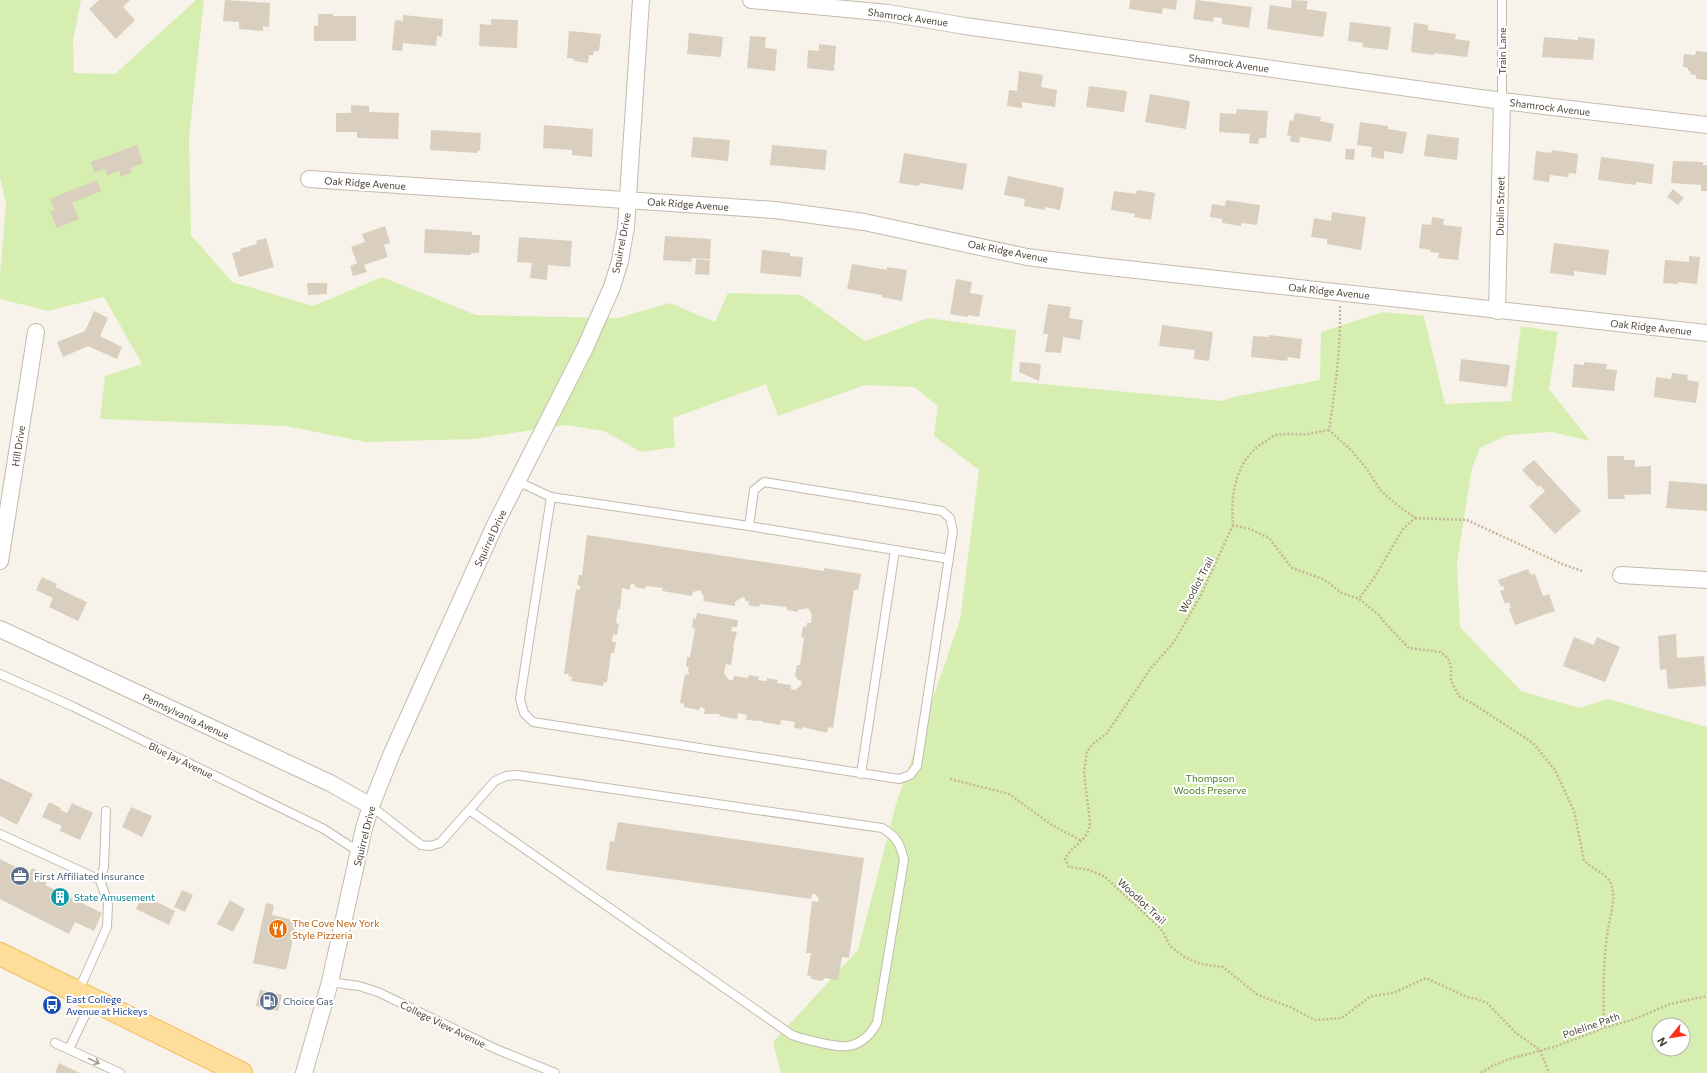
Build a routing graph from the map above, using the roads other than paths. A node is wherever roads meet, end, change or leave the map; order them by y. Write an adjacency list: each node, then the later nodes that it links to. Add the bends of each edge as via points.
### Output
1 (641, 0): 7 (street, Squirrel Drive)
2 (751, 0): 4 (street, Shamrock Avenue, via 888,13)
3 (1502, 0): 4 (lane, Train Lane)
4 (1502, 102): 5 (street, Shamrock Avenue); 8 (street, Dublin Street)
5 (1707, 126)
6 (309, 179): 7 (street, Oak Ridge Avenue)
7 (629, 200): 8 (street, Oak Ridge Avenue, via 775,210 864,222 1027,257); 11 (street, Squirrel Drive, via 620,261 612,287 585,348)
8 (1497, 311): 10 (street, Oak Ridge Avenue)
9 (36, 332): 16 (street, Hill Drive)
10 (1707, 333)
11 (517, 481): 12 (lane); 22 (street, Squirrel Drive, via 392,753)
12 (551, 497): 13 (lane); 21 (lane, via 520,699 524,713 533,722)
13 (749, 526): 14 (lane); 15 (lane, via 754,490 764,482 942,512 950,518 953,531)
14 (895, 550): 15 (lane); 21 (lane)
15 (948, 559): 21 (lane, via 917,766 910,775 899,779)
16 (0, 561)
17 (1621, 575): 18 (street)
18 (1707, 580)
19 (0, 628): 22 (street, Pennsylvania Avenue, via 330,783)
20 (0, 674): 26 (lane, Blue Jay Avenue, via 74,707 324,829)
21 (861, 774)
22 (371, 806): 23 (lane, via 421,845 430,846 440,843); 26 (street, Squirrel Drive)
23 (469, 810): 23 (lane, via 495,781 506,776 518,775 882,828 894,835 901,846 904,860 877,1023 871,1034 847,1047 792,1035)
24 (106, 811): 27 (lane, via 104,867)
25 (0, 834): 27 (lane)
26 (359, 852): 29 (street, Squirrel Drive)
27 (100, 880): 30 (lane, via 108,903 107,927)
28 (0, 954): 30 (main road)
29 (330, 982): 35 (street, Squirrel Drive); 36 (lane, College View Avenue, via 360,986 378,992 496,1049)
30 (85, 996): 32 (lane); 34 (main road)
31 (55, 1043): 32 (lane)
32 (69, 1049): 33 (lane, one-way to 33)
33 (120, 1073)
34 (241, 1073)
35 (304, 1073)
36 (555, 1073)

